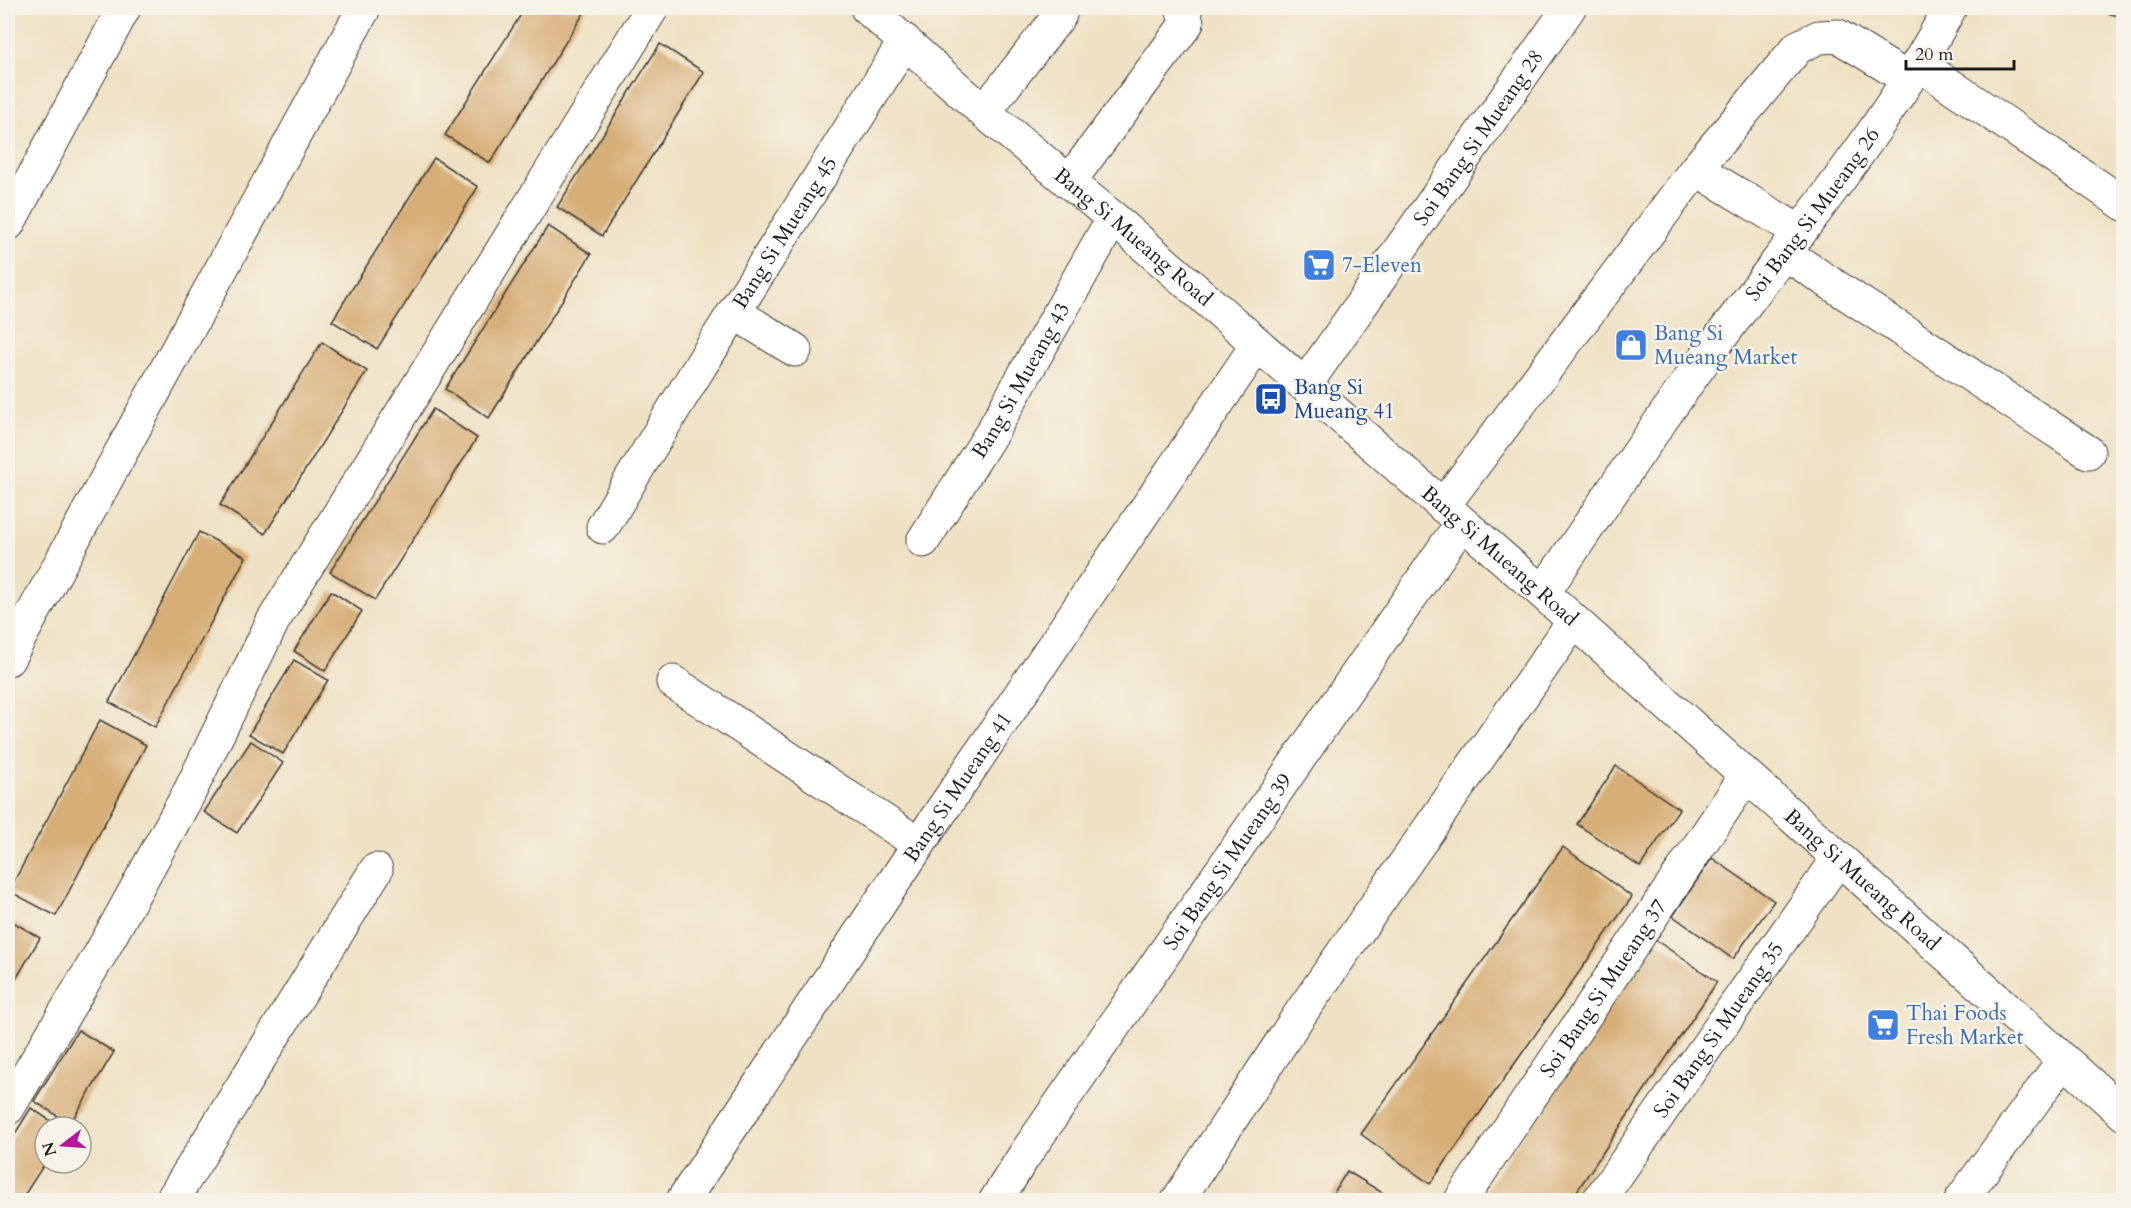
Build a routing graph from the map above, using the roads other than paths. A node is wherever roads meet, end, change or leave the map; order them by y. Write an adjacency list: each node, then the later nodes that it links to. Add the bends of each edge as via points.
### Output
1 (124, 8): 16 (street)
2 (364, 8): 28 (street)
3 (652, 8): 35 (street, via 273,621 189,793 102,951)
4 (867, 8): 9 (street, Bang Si Mueang Road)
5 (1061, 8): 11 (street, via 1060,15)
6 (1182, 8): 13 (street, via 1186,23)
7 (1569, 8): 21 (street, Soi Bang Si Mueang 28)
8 (1950, 8): 10 (street, Soi Bang Si Mueang 26)
9 (905, 41): 11 (street, Bang Si Mueang Road); 18 (street, Bang Si Mueang 45)
10 (1914, 72): 12 (street, Soi Bang Si Mueang 39, via 1838,36 1819,37 1798,47); 14 (street, Soi Bang Si Mueang 39); 17 (street, Soi Bang Si Mueang 26)
11 (984, 112): 13 (street, Bang Si Mueang Road)
12 (1696, 169): 17 (street); 23 (street, Soi Bang Si Mueang 39)
13 (1069, 182): 15 (street, Bang Si Mueang Road)
14 (2124, 204)
15 (1113, 218): 19 (street, Bang Si Mueang Road); 25 (street, Bang Si Mueang 43, via 992,432)
16 (8, 225)
17 (1793, 243): 22 (street); 26 (street, Soi Bang Si Mueang 26, via 1706,357)
18 (735, 313): 20 (street); 24 (street, Bang Si Mueang 45, via 664,422)
19 (1257, 345): 21 (street, Bang Si Mueang Road); 31 (street, Bang Si Mueang 41)
20 (795, 350)
21 (1305, 385): 23 (street, Bang Si Mueang Road)
22 (2088, 452)
23 (1452, 515): 26 (street, Bang Si Mueang Road); 39 (street, Soi Bang Si Mueang 39)
24 (603, 527)
25 (923, 541)
26 (1543, 593): 27 (street, Bang Si Mueang Road)
27 (1574, 621): 30 (street, Bang Si Mueang Road); 40 (street, via 1298,1017)
28 (8, 659)
29 (673, 682): 31 (street)
30 (1746, 776): 32 (street, Bang Si Mueang Road); 41 (street, Soi Bang Si Mueang 37)
31 (919, 844): 38 (street, Bang Si Mueang 41)
32 (1838, 859): 34 (street, Bang Si Mueang Road); 42 (street, Soi Bang Si Mueang 35)
33 (376, 870): 37 (street)
34 (2063, 1060): 36 (street, Bang Si Mueang Road); 43 (street)
35 (8, 1108)
36 (2124, 1114)
37 (172, 1200)
38 (683, 1200)
39 (996, 1200)
40 (1178, 1200)
41 (1461, 1200)
42 (1599, 1200)
43 (1961, 1200)

